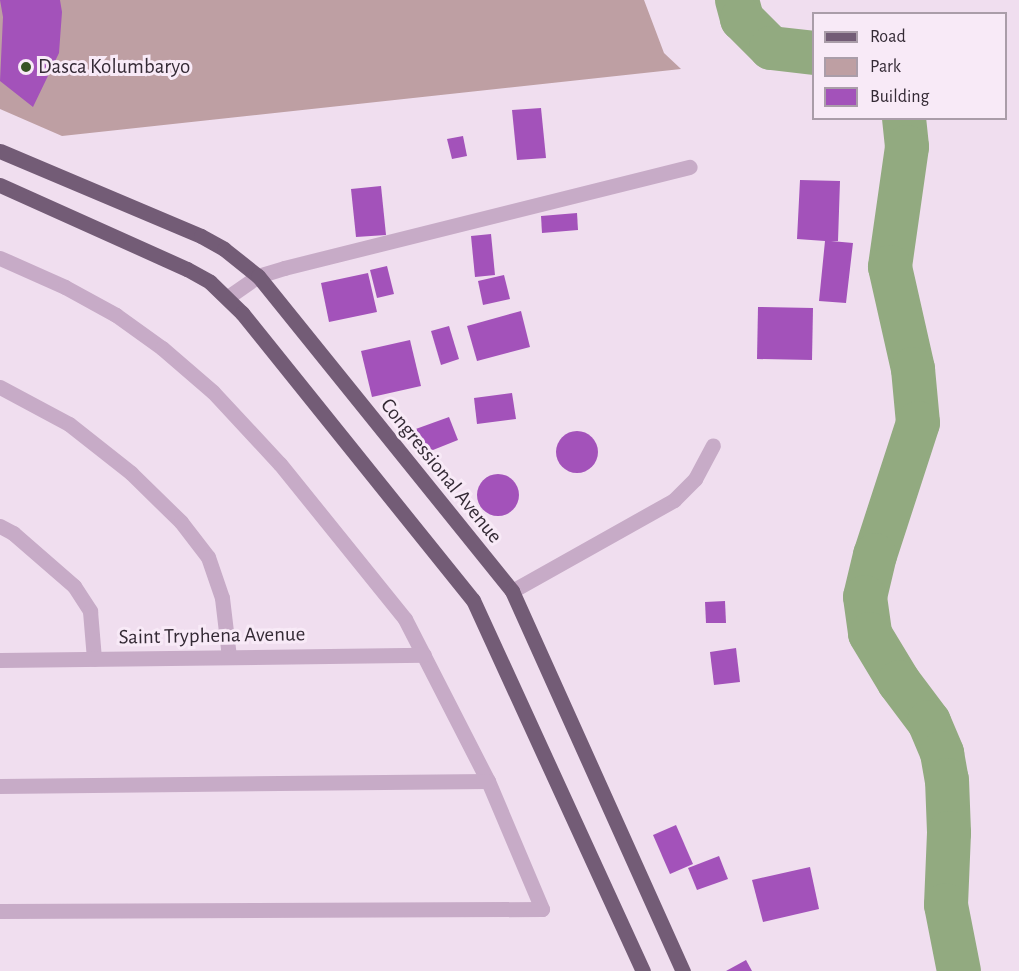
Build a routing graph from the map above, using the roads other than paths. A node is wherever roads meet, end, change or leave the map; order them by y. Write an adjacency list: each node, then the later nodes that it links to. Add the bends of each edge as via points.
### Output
1 (0, 151): 5 (main road, Congressional Avenue, via 201,236)
2 (690, 167): 5 (street)
3 (0, 185): 6 (main road, via 187,268)
4 (0, 258): 11 (street, via 116,315 213,392 280,464 405,619)
5 (258, 276): 6 (street); 10 (main road, Congressional Avenue)
6 (228, 297): 18 (main road, via 473,600)
7 (0, 387): 12 (street, via 69,424 131,473 181,522 208,557 222,598)
8 (713, 445): 10 (street, via 695,478 674,500)
9 (0, 526): 13 (street, via 74,586 90,611)
10 (512, 591): 19 (main road, Congressional Avenue)
11 (424, 655): 12 (street, Saint Tryphena Avenue); 15 (street)
12 (229, 657): 13 (street, Saint Tryphena Avenue)
13 (94, 659): 14 (street, Saint Tryphena Avenue)
14 (0, 660)
15 (488, 781): 16 (street); 17 (street, via 542,909)
16 (0, 786)
17 (0, 910)
18 (643, 971)
19 (683, 971)

